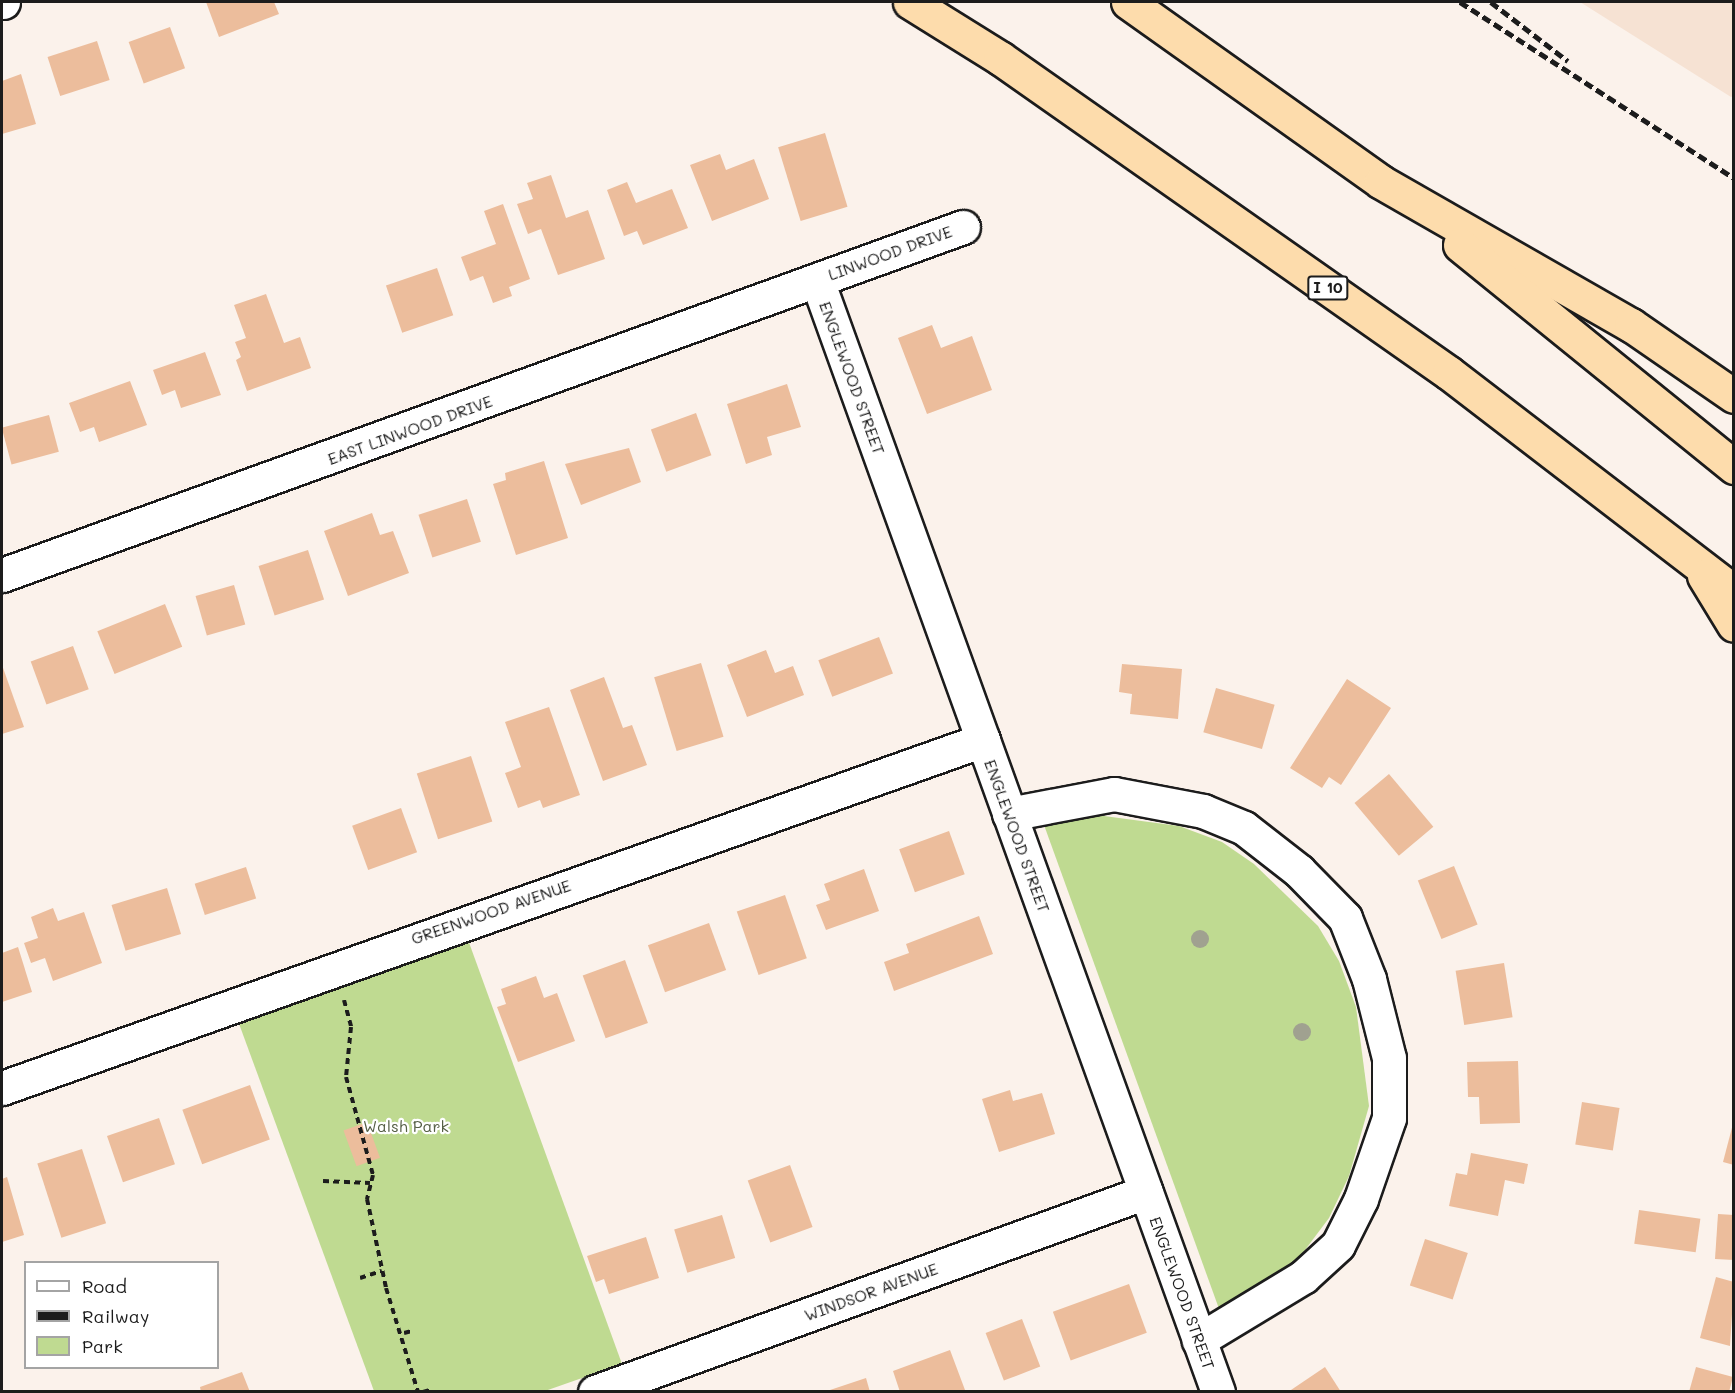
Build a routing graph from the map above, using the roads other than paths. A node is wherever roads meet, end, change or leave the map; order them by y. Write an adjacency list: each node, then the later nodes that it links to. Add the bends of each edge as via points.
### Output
1 (910, 2): 8 (highway, I 10, via 1000,58 1449,373)
2 (1128, 2): 3 (highway)
3 (1381, 182): 6 (highway, via 1631,325); 7 (highway)
4 (963, 227): 5 (street, LINWOOD DRIVE)
5 (817, 280): 9 (street, EAST LINWOOD DRIVE, via 673,336); 12 (street, ENGLEWOOD STREET)
6 (1734, 396)
7 (1734, 467)
8 (1696, 561): 10 (highway, I 10); 11 (highway)
9 (2, 575)
10 (1734, 592)
11 (1734, 625)
12 (982, 740): 13 (street, ENGLEWOOD STREET); 14 (street, GREENWOOD AVENUE)
13 (1010, 814): 15 (street, ENGLEWOOD STREET); 16 (street, via 1114,794 1203,811 1244,828 1299,871 1345,918 1369,979 1389,1058 1389,1118 1361,1199 1338,1245 1303,1277)
14 (2, 1089)
15 (1146, 1192): 16 (street, ENGLEWOOD STREET); 17 (street, WINDSOR AVENUE)
16 (1199, 1340): 18 (street, ENGLEWOOD STREET)
17 (595, 1392)
18 (1218, 1392)

